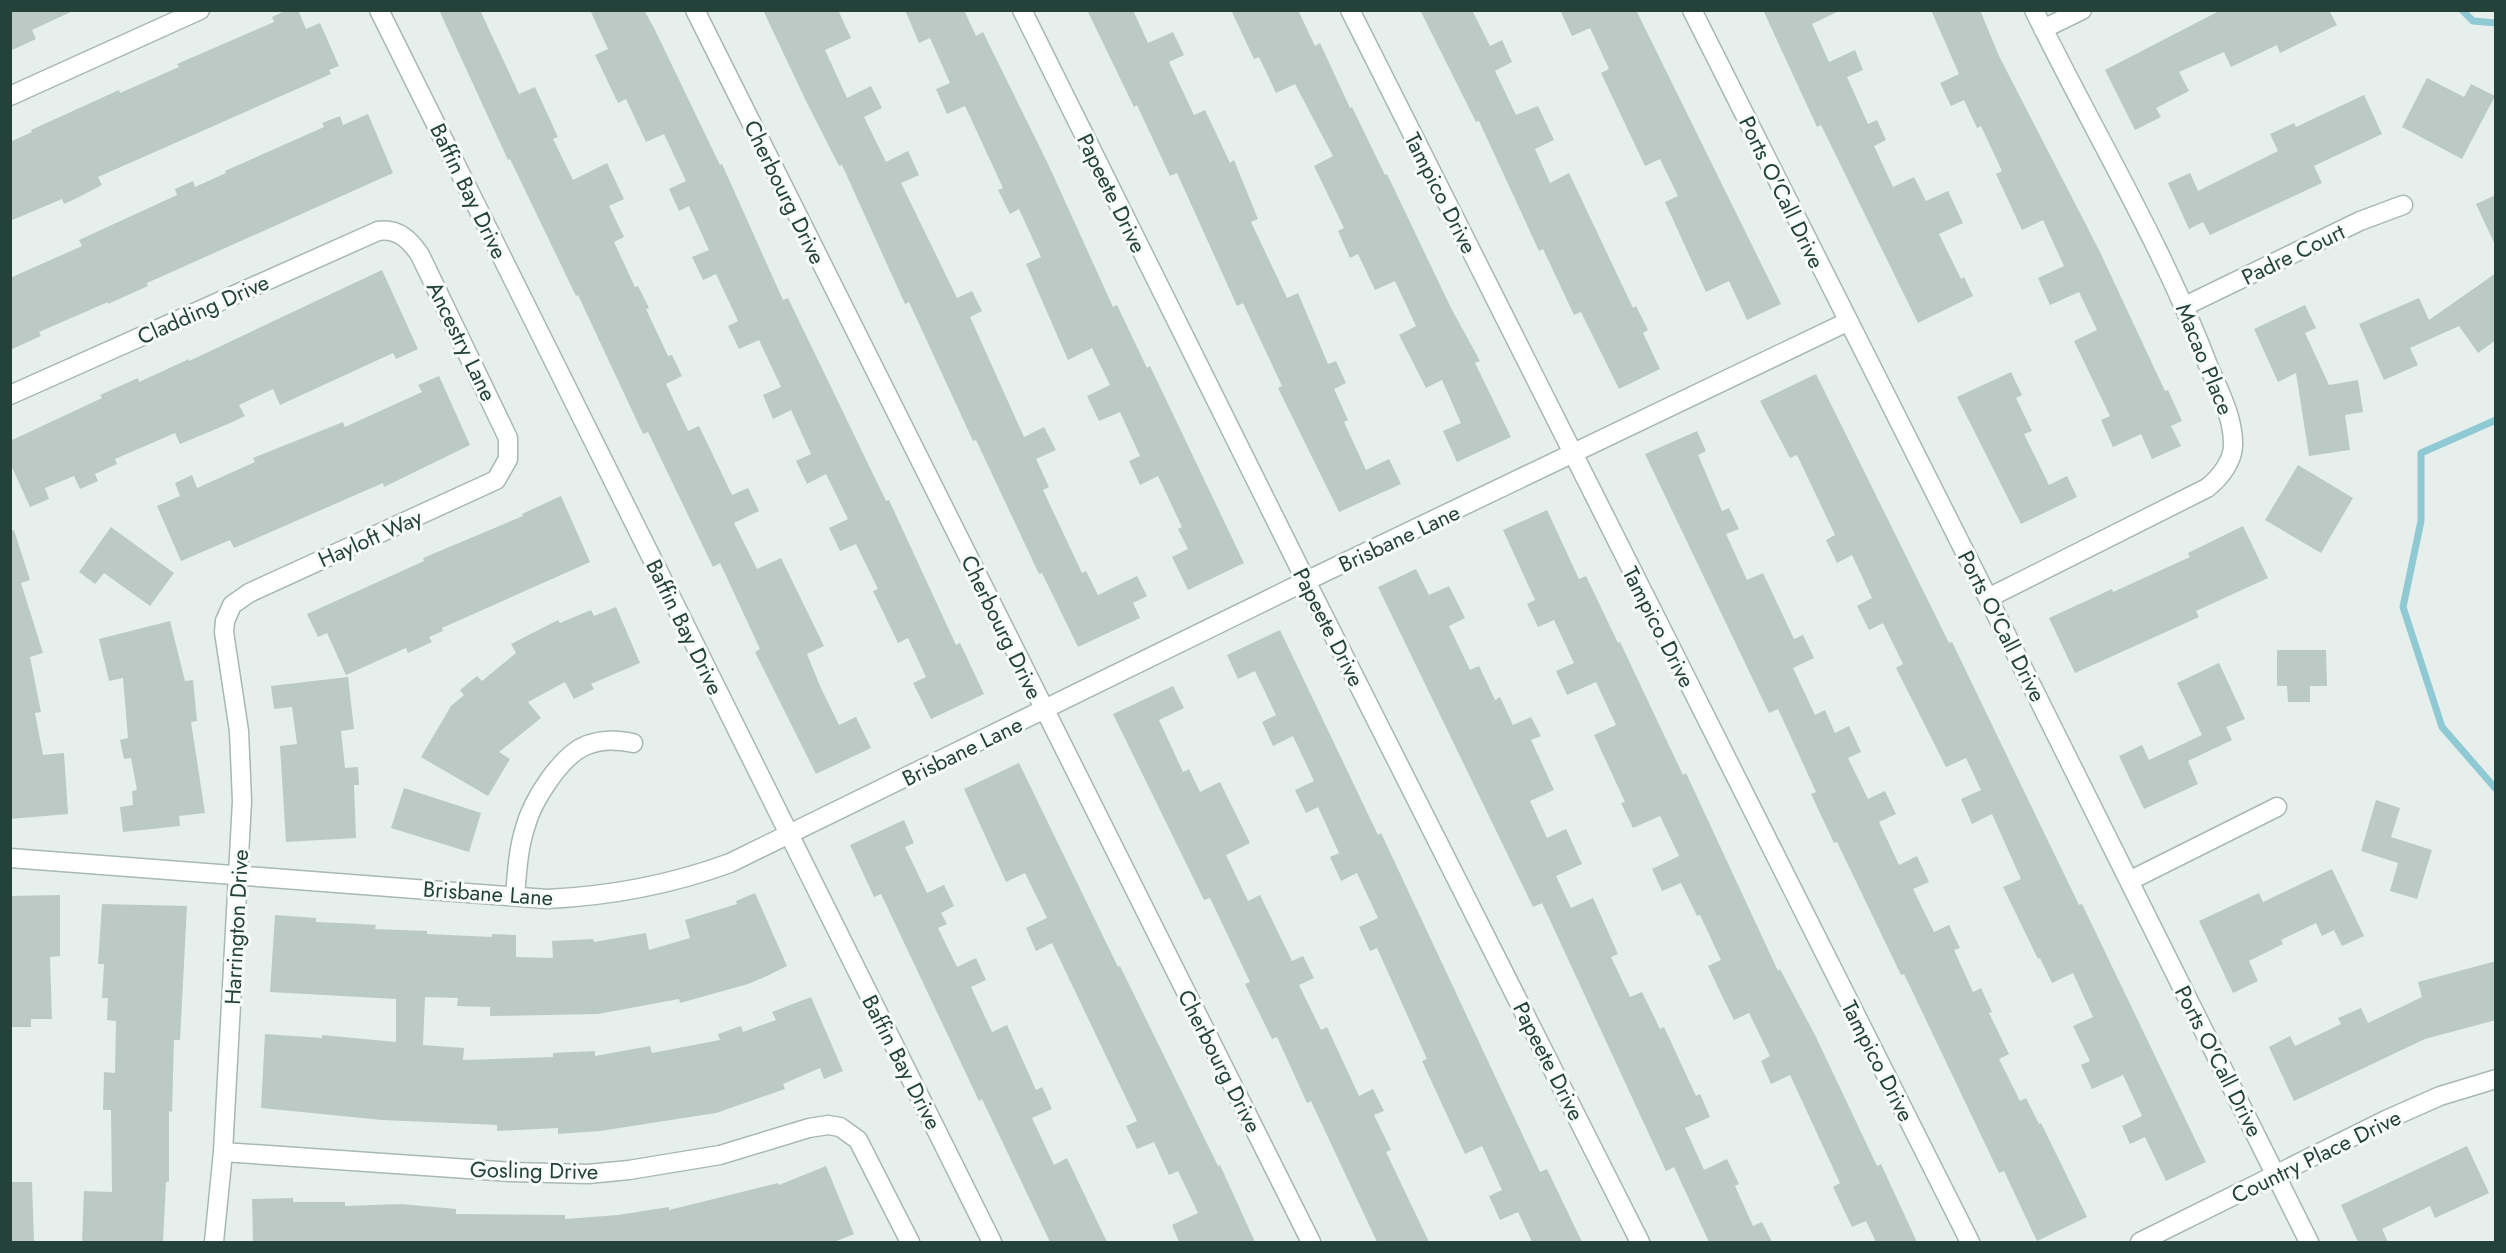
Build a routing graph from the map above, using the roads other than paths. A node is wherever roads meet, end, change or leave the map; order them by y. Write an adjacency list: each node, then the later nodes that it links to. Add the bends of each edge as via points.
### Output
1 (200, 10): 10 (street)
2 (379, 10): 24 (street, Baffin Bay Drive)
3 (695, 10): 21 (street, Cherbourg Drive)
4 (1022, 10): 18 (street, Papeete Drive)
5 (1350, 10): 16 (street, Tampico Drive)
6 (1692, 10): 14 (street, Ports O'Call Drive)
7 (2034, 10): 9 (street, Macao Place)
8 (2082, 10): 9 (street)
9 (2043, 29): 13 (street, Macao Place)
10 (10, 96)
11 (2403, 205): 13 (street, Padre Court, via 2360,221)
12 (396, 231): 15 (street, Cladding Drive, via 378,231); 17 (street, Ancestry Lane, via 420,255 505,426)
13 (2185, 306): 19 (street, Macao Place, via 2231,423 2234,444 2217,481)
14 (1847, 322): 16 (street, Brisbane Lane); 19 (street, Ports O'Call Drive)
15 (10, 395)
16 (1572, 456): 18 (street, Brisbane Lane); 37 (street, Tampico Drive)
17 (508, 459): 20 (street, Hayloft Way, via 496,480 249,593 232,605)
18 (1306, 582): 21 (street, Brisbane Lane); 36 (street, Papeete Drive)
19 (1988, 598): 27 (street, Ports O'Call Drive)
20 (228, 613): 26 (street, Harrington Drive, via 225,646 239,731)
21 (1044, 712): 24 (street, Brisbane Lane); 35 (street, Cherbourg Drive)
22 (633, 742): 28 (street, via 611,739 586,745 570,756 544,787 525,826)
23 (2277, 807): 27 (street)
24 (788, 835): 28 (street, Brisbane Lane, via 684,880 635,891 547,899); 34 (street, Baffin Bay Drive)
25 (10, 858): 26 (street, Brisbane Lane)
26 (240, 875): 28 (street, Brisbane Lane); 30 (street, Harrington Drive)
27 (2129, 881): 31 (street, Ports O'Call Drive)
28 (515, 896)
29 (2496, 1079): 31 (street, Country Place Drive, via 2429,1101)
30 (223, 1152): 32 (street, Harrington Drive); 33 (street, Gosling Drive, via 521,1173 588,1174 720,1155 828,1125 850,1132 864,1148)
31 (2277, 1175): 38 (street, Country Place Drive); 39 (street, Ports O'Call Drive)
32 (214, 1242)
33 (910, 1242)
34 (992, 1242)
35 (1311, 1242)
36 (1640, 1242)
37 (1970, 1242)
38 (2140, 1242)
39 (2309, 1242)

